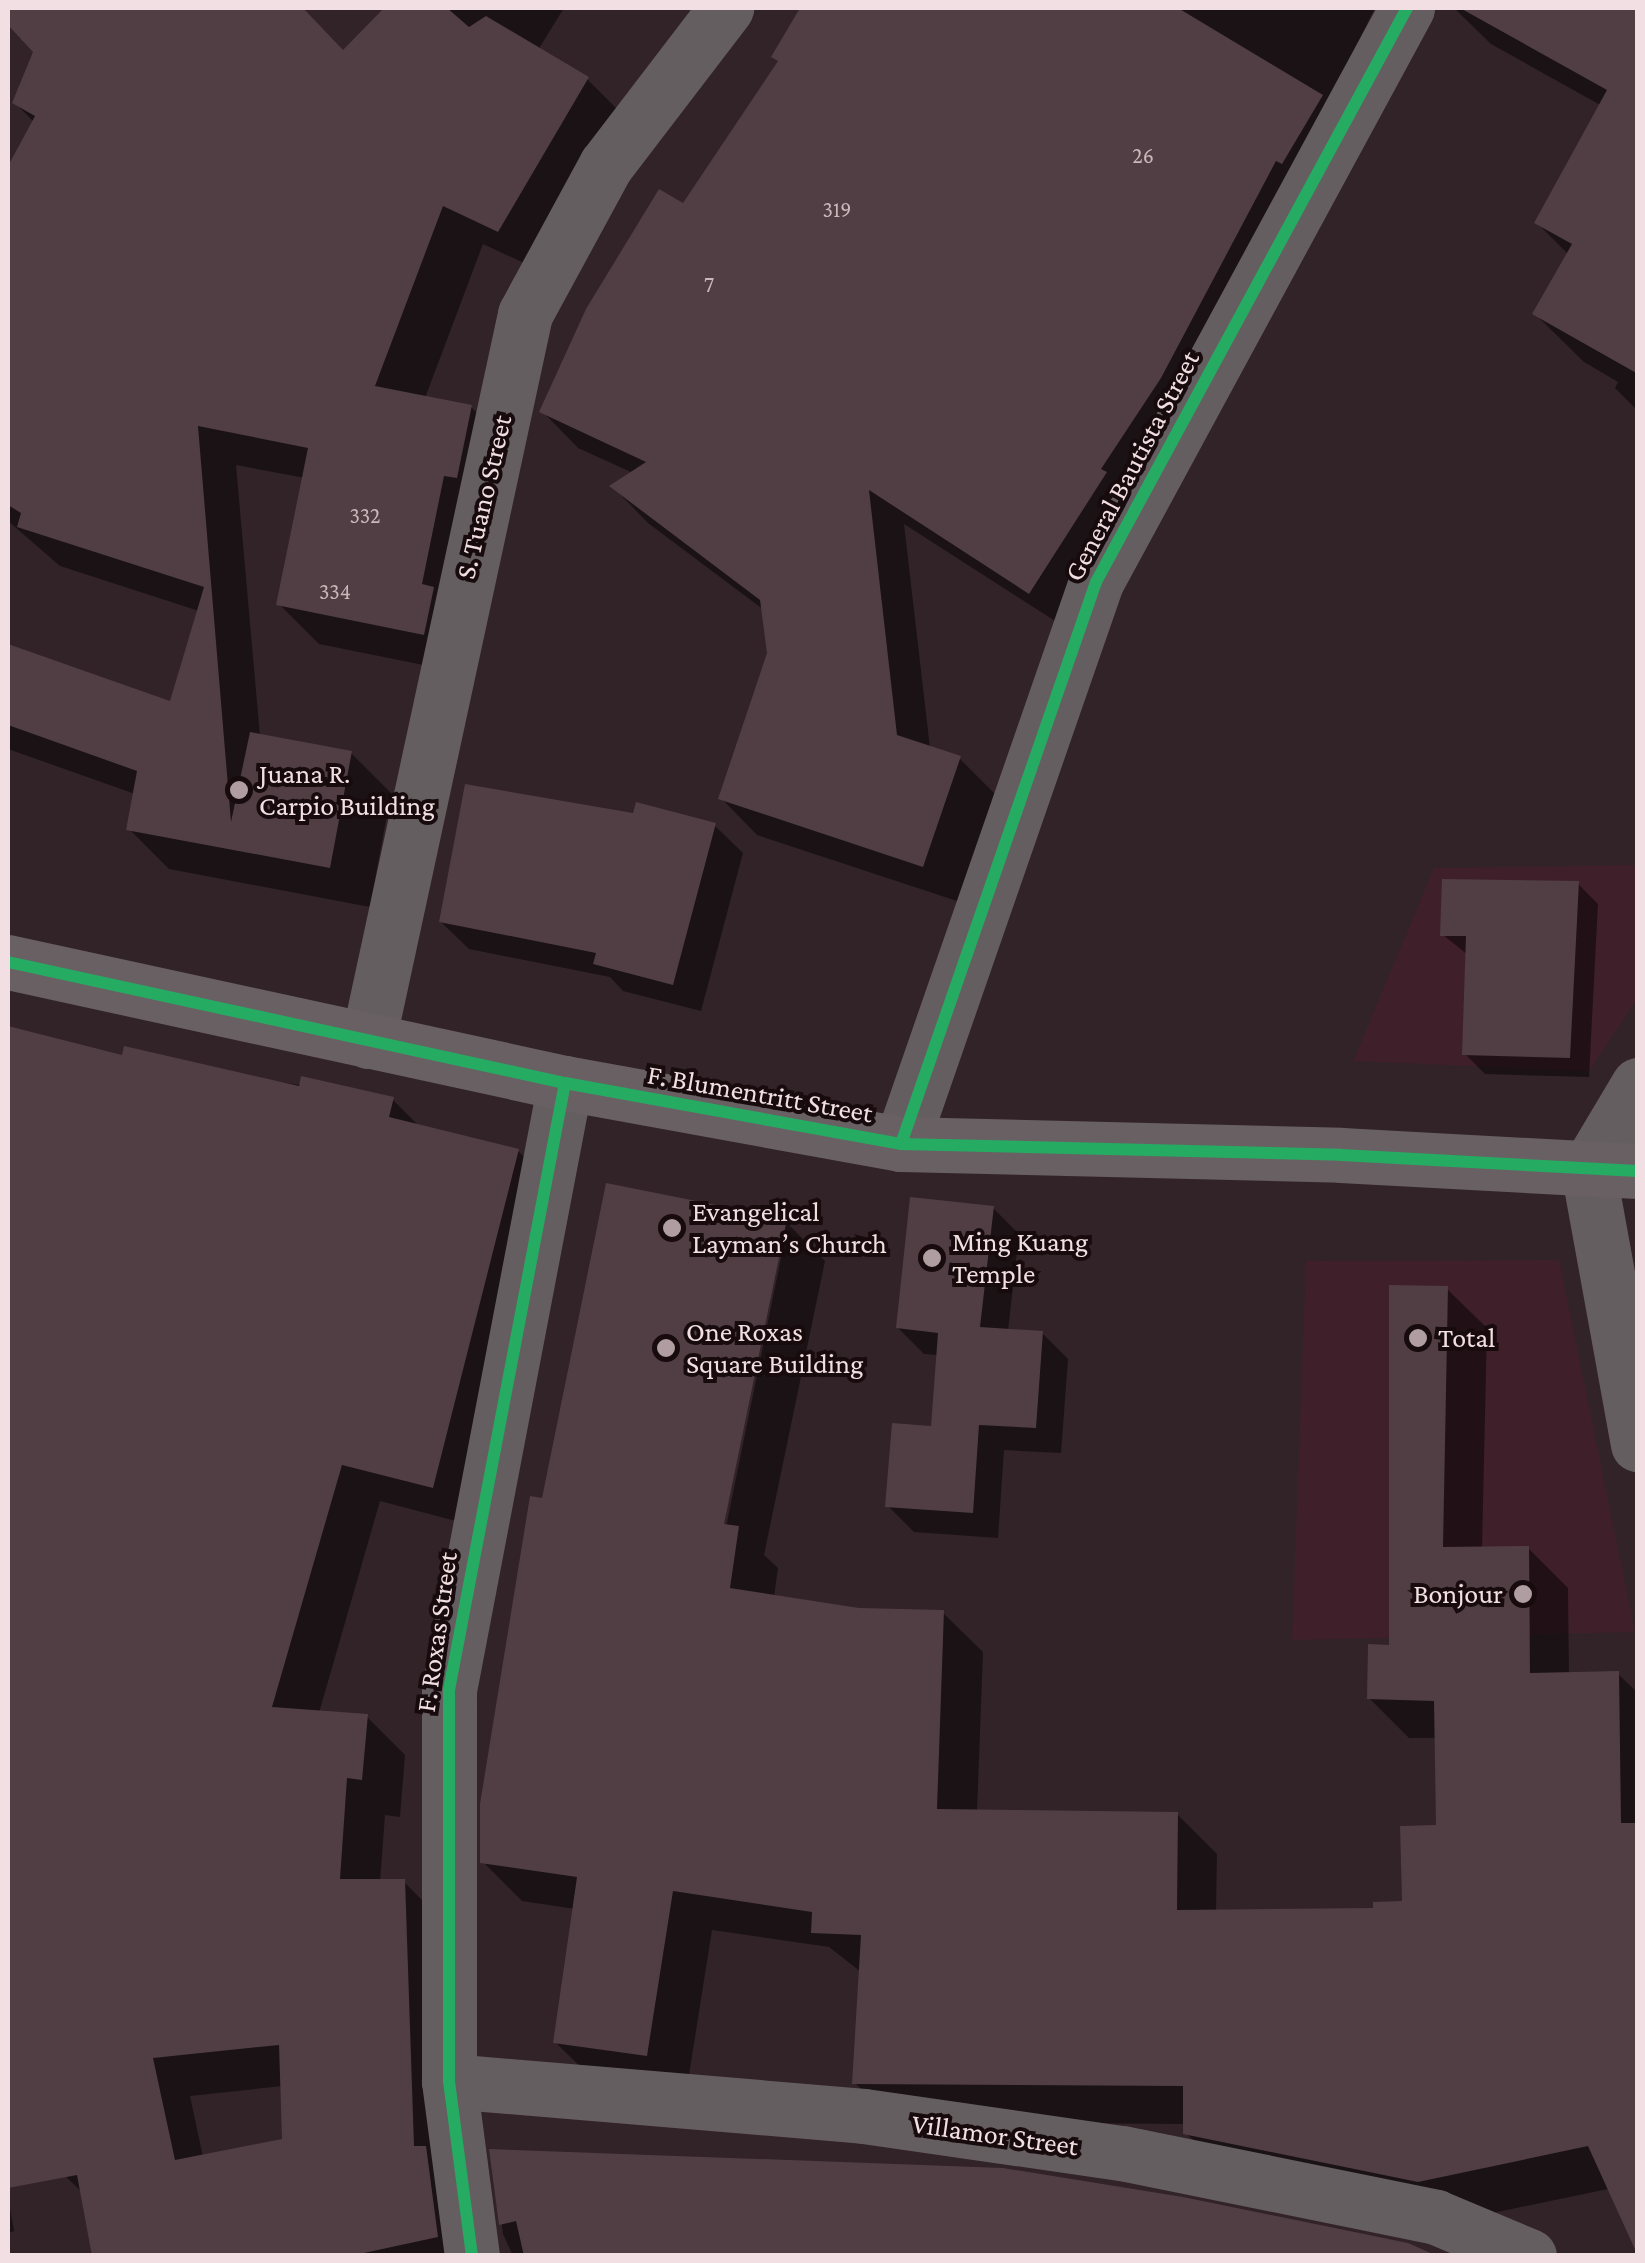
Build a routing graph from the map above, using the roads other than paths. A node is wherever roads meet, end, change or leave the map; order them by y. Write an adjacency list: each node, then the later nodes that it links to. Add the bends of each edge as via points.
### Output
1 (726, 8): 4 (street, S. Tuano Street, via 606,165 525,314)
2 (1406, 8): 7 (street, General Bautista Street, via 1096,582)
3 (8, 962): 4 (main road, F. Blumentritt Street)
4 (368, 1041): 5 (main road, F. Blumentritt Street)
5 (565, 1083): 7 (main road, F. Blumentritt Street); 10 (street, F. Roxas Street, via 449,1690)
6 (1638, 1085): 8 (street)
7 (901, 1144): 8 (main road, F. Blumentritt Street, via 1342,1155)
8 (1613, 1170): 9 (street)
9 (1638, 1445)
10 (449, 2081): 11 (street, F. Roxas Street); 12 (street, Villamor Street, via 864,2116 1122,2153 1436,2218)
11 (472, 2256)
12 (1529, 2256)

